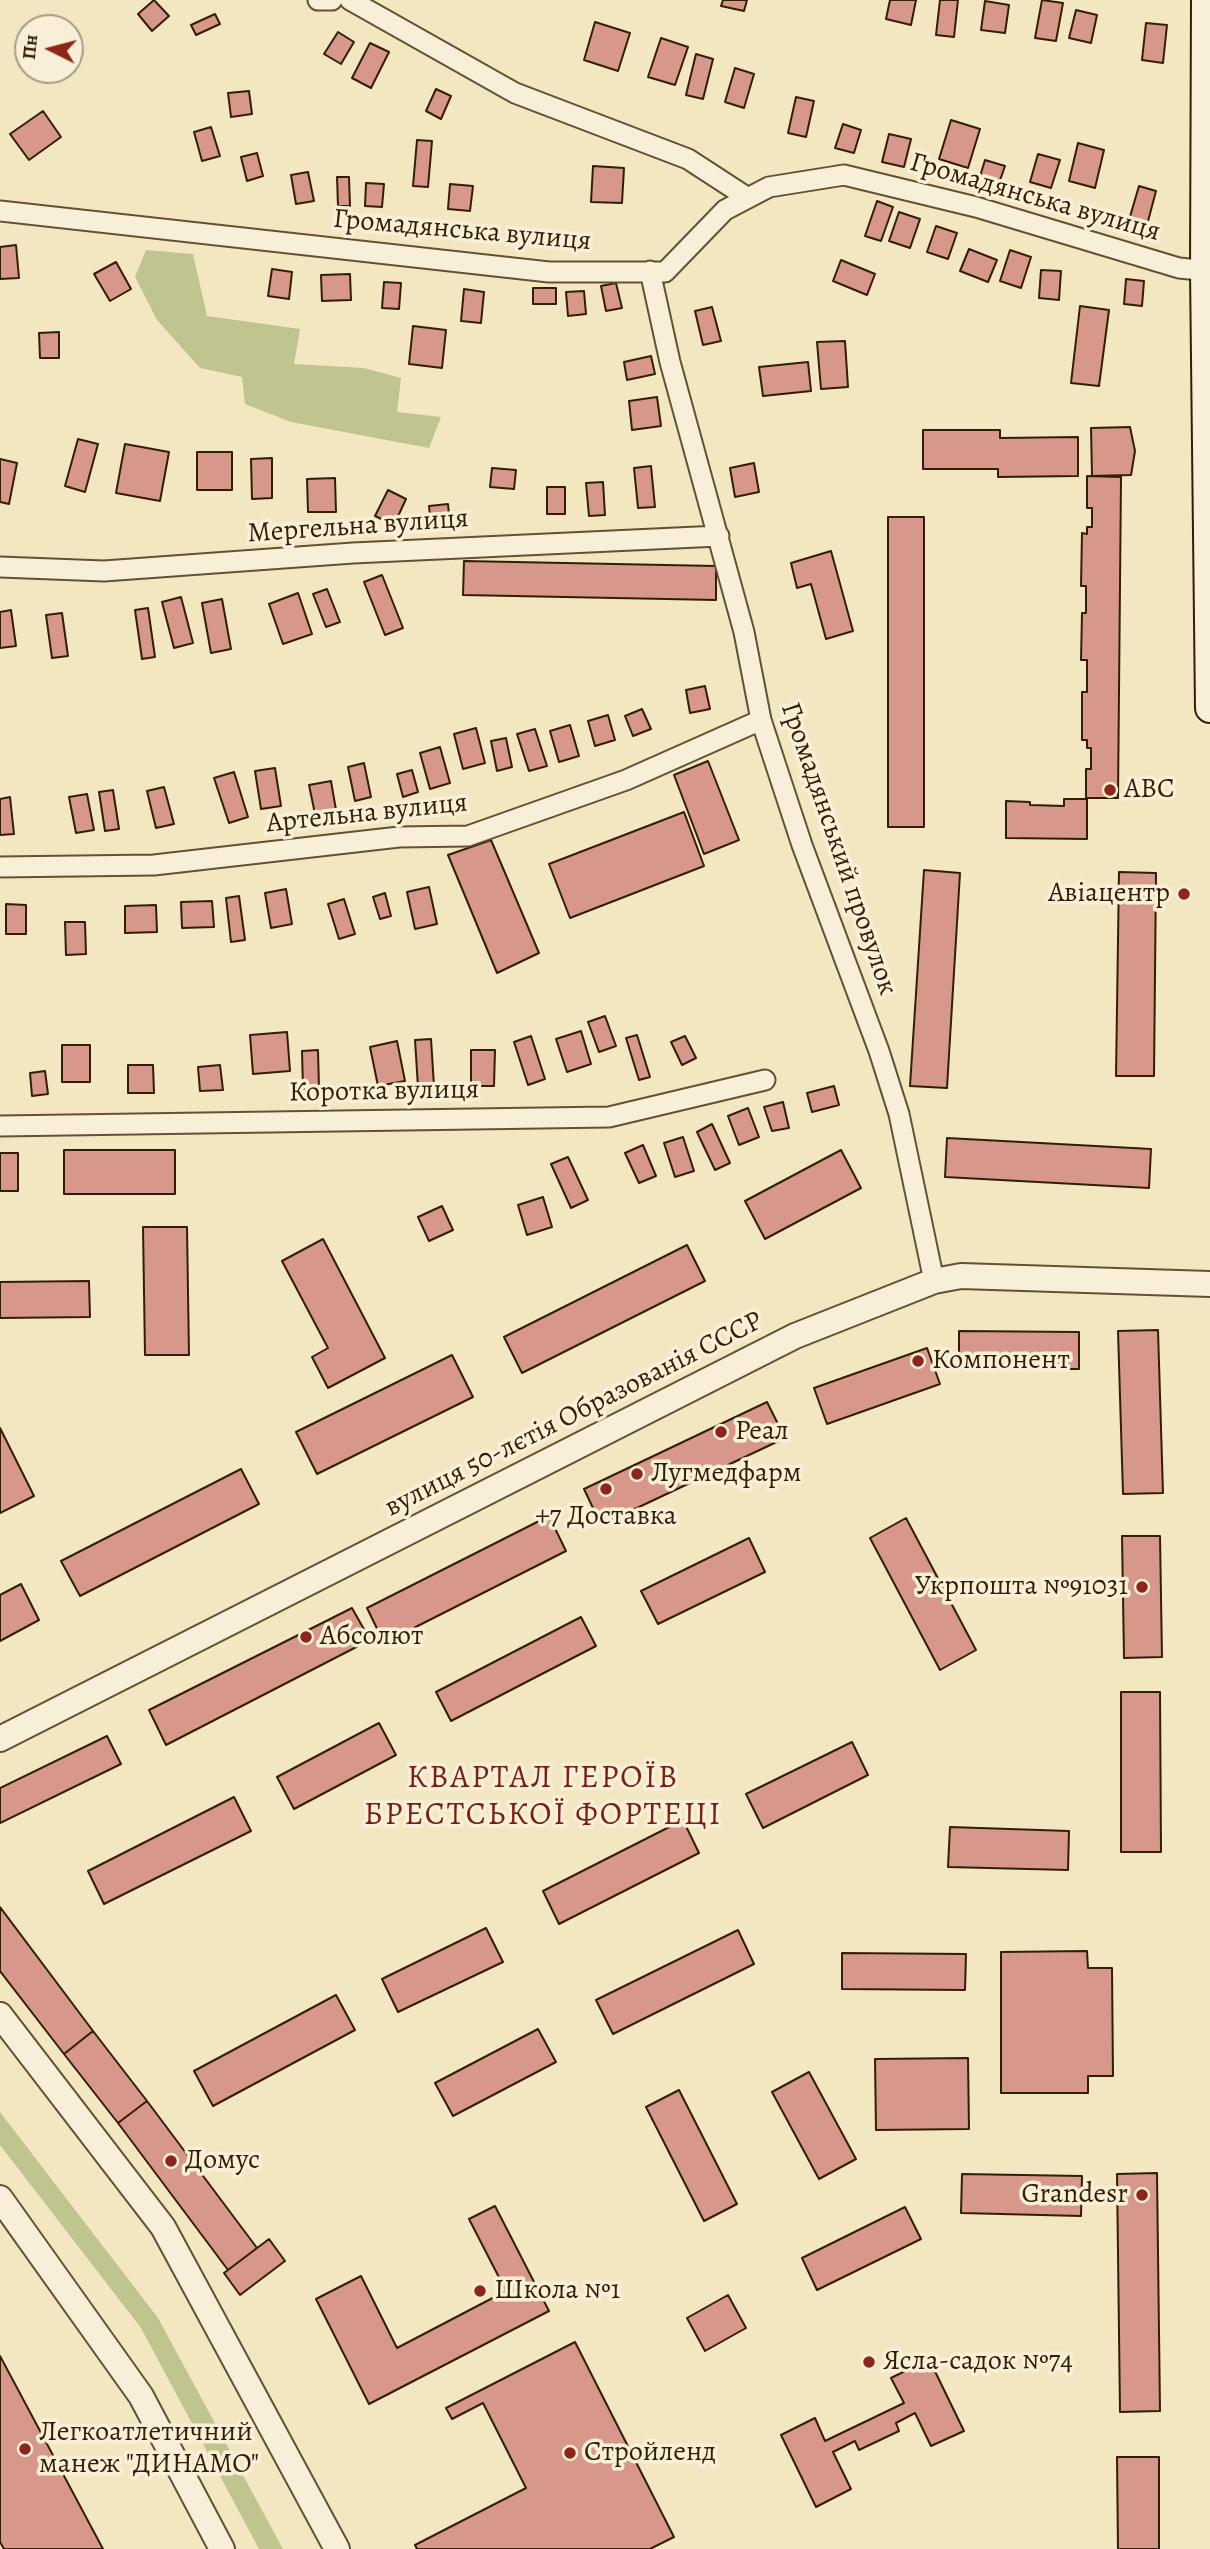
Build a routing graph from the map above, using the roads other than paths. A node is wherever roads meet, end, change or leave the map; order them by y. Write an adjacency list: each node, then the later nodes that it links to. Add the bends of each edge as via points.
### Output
1 (318, 0): 2 (street)
2 (332, 0)
3 (350, 0): 5 (street, via 515,93 688,159)
4 (1203, 2): 8 (main road)
5 (748, 198): 7 (street, Громадянська вулиця, via 725,210 665,272); 8 (street, Громадянська вулиця, via 769,187 844,175 976,207 1179,268)
6 (0, 211): 7 (street, Громадянська вулиця, via 549,272)
7 (650, 271): 9 (street, Громадянський провулок, via 670,362)
8 (1208, 271): 11 (main road)
9 (719, 536): 10 (street, Мергельна вулиця, via 353,553 104,571); 12 (street, Громадянський провулок)
10 (0, 568)
11 (1210, 708)
12 (761, 720): 13 (street, Артельна вулиця, via 626,780 468,836 399,837 154,865); 16 (street, Громадянський провулок, via 899,1114)
13 (0, 867)
14 (765, 1080): 15 (street, Коротка вулиця, via 609,1117)
15 (0, 1126)
16 (934, 1281): 17 (street, вулиця 50-лєтія Образованія СССР, via 961,1276); 18 (street, вулиця 50-лєтія Образованія СССР, via 795,1336)
17 (1210, 1284)
18 (0, 1738)
19 (0, 2015): 22 (street, via 163,2227)
20 (0, 2197): 21 (street, via 141,2396)
21 (222, 2549)
22 (337, 2549)

